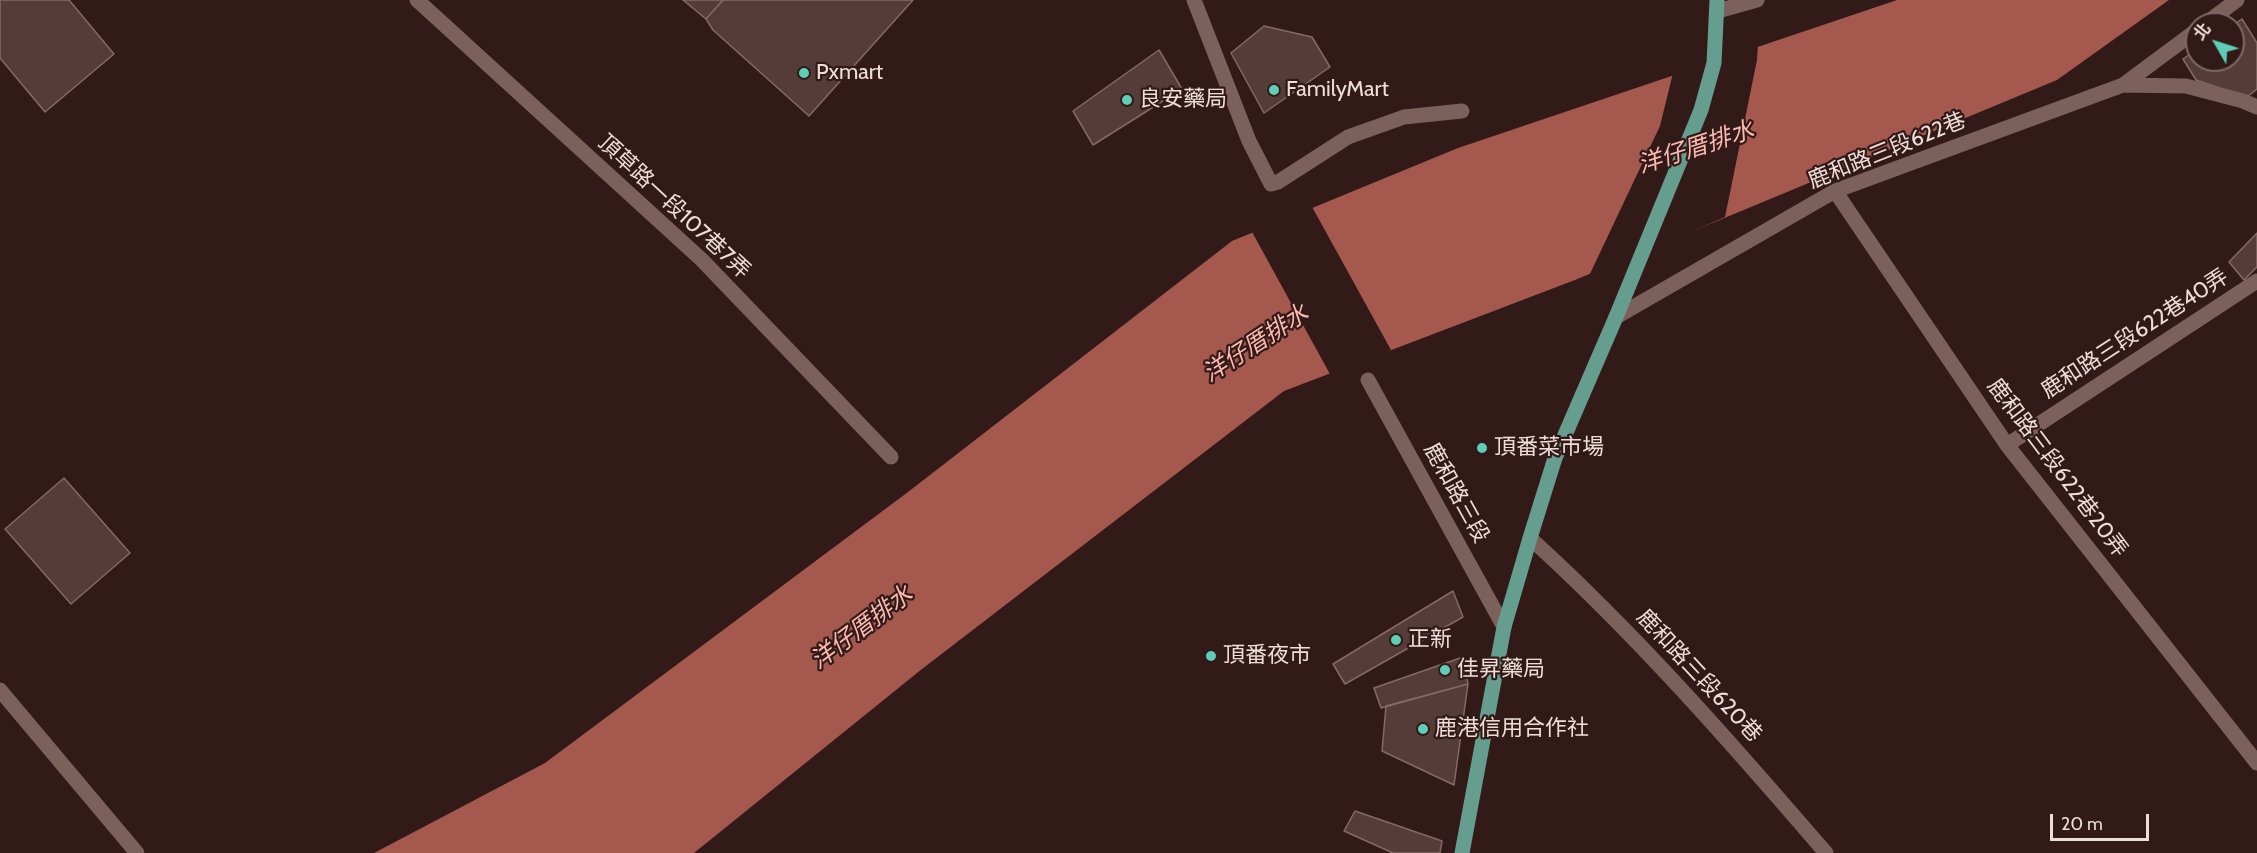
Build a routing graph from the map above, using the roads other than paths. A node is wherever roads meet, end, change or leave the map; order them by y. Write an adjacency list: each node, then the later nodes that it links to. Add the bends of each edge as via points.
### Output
1 (417, 0): 16 (street, 頂草路一段107巷7弄, via 702,260)
2 (1194, 0): 10 (street, via 1249,141 1271,184 1348,137 1404,117)
3 (1757, 0): 5 (street)
4 (2237, 0): 6 (street)
5 (1717, 6): 13 (main road, via 1714,63 1701,110)
6 (2221, 12)
7 (2185, 39): 8 (street)
8 (2123, 85): 9 (street, via 2186,86); 11 (street, 鹿和路三段622巷)
9 (2257, 107)
10 (1462, 111)
11 (1834, 191): 13 (street, 鹿和路三段622巷); 15 (street, 鹿和路三段622巷20弄)
12 (2257, 281): 15 (street, 鹿和路三段622巷40弄)
13 (1616, 317): 17 (main road, via 1555,458)
14 (1368, 380): 18 (street, 鹿和路三段)
15 (2007, 445): 20 (street, 鹿和路三段622巷20弄)
16 (891, 457)
17 (1530, 538): 18 (main road); 23 (street, 鹿和路三段620巷, via 1584,587 1718,728)
18 (1504, 627): 22 (main road)
19 (0, 690): 21 (street)
20 (2257, 763)
21 (137, 853)
22 (1462, 853)
23 (1826, 853)

